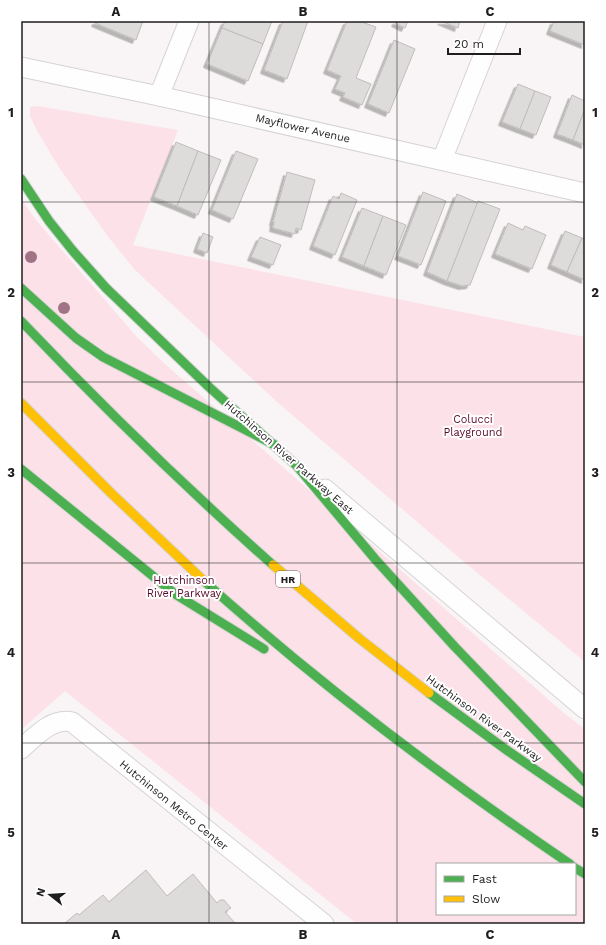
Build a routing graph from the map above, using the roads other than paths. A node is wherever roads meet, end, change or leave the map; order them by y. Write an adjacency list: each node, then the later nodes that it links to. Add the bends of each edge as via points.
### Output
1 (189, 21): 4 (street)
2 (497, 21): 5 (street)
3 (21, 67): 4 (street, Mayflower Avenue)
4 (159, 96): 5 (street, Mayflower Avenue)
5 (442, 160): 7 (street, Mayflower Avenue)
6 (21, 178): 11 (main road, Hutchinson River Parkway East, via 49,221 106,288 209,387)
7 (585, 193)
8 (21, 288): 11 (main road, via 96,353)
9 (21, 320): 18 (main road, Hutchinson River Parkway / HR, via 114,418 240,537 304,593 369,647 508,752)
10 (21, 403): 14 (main road, via 160,542 266,637)
11 (275, 445): 12 (main road, Hutchinson River Parkway East)
12 (297, 466): 15 (street, Hutchinson River Parkway East); 17 (main road, via 375,559 449,641)
13 (21, 469): 14 (main road, via 175,594)
14 (328, 688): 19 (main road, via 465,792)
15 (585, 709)
16 (21, 749): 22 (street, Hutchinson Metro Center, via 55,723 72,722)
17 (585, 782)
18 (585, 804)
19 (569, 863)
20 (576, 869): 21 (main road)
21 (585, 874)
22 (324, 924)

